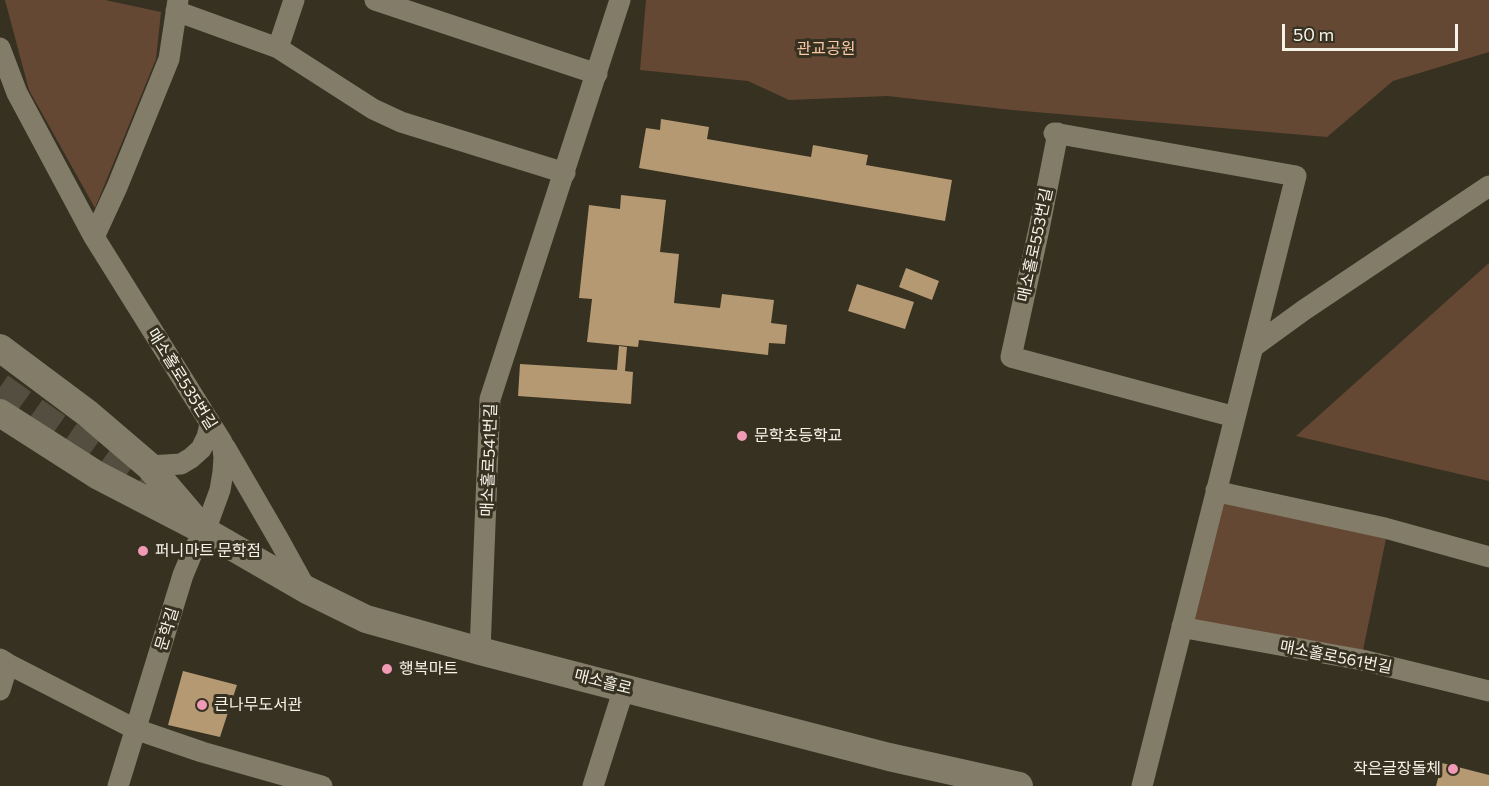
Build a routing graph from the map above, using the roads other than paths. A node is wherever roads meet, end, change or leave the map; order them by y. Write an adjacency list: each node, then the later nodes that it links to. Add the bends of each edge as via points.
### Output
1 (294, 0): 6 (street)
2 (375, 0): 7 (street)
3 (620, 0): 7 (street, 매소홀로541번길)
4 (177, 6): 6 (street); 10 (street, via 170,59)
5 (0, 48): 10 (street, 매소홀로535번길, via 17,93)
6 (278, 48): 8 (street, via 373,109 401,122)
7 (597, 74): 8 (street, 매소홀로541번길)
8 (565, 173): 22 (street, 매소홀로541번길, via 490,399)
9 (1489, 186): 11 (street)
10 (94, 237): 15 (street, 매소홀로535번길)
11 (1252, 347): 14 (street); 14 (street, 매소홀로553번길, via 1296,177 1056,133 1011,357)
12 (0, 348): 16 (main road, via 87,413)
13 (0, 413): 18 (main road, 매소홀로, via 97,475)
14 (1235, 417): 17 (street)
15 (216, 433): 16 (street, via 181,464); 18 (street, 매소홀로535번길, via 224,457 223,472); 20 (street)
16 (149, 466): 18 (main road)
17 (1216, 490): 19 (street, via 1385,528); 21 (street)
18 (205, 531): 20 (main road, 매소홀로); 27 (street, 문학길, via 183,575)
19 (1489, 557)
20 (307, 590): 22 (main road, 매소홀로, via 366,619)
21 (1182, 626): 26 (street, 매소홀로561번길, via 1362,660); 32 (street)
22 (480, 651): 24 (main road, 매소홀로)
23 (4, 662): 25 (street); 27 (street)
24 (624, 688): 30 (street); 31 (main road, 매소홀로)
25 (0, 690)
26 (1489, 691)
27 (135, 729): 28 (street, 문학길); 29 (street)
28 (118, 786)
29 (322, 786)
30 (593, 786)
31 (1019, 786)
32 (1142, 786)

